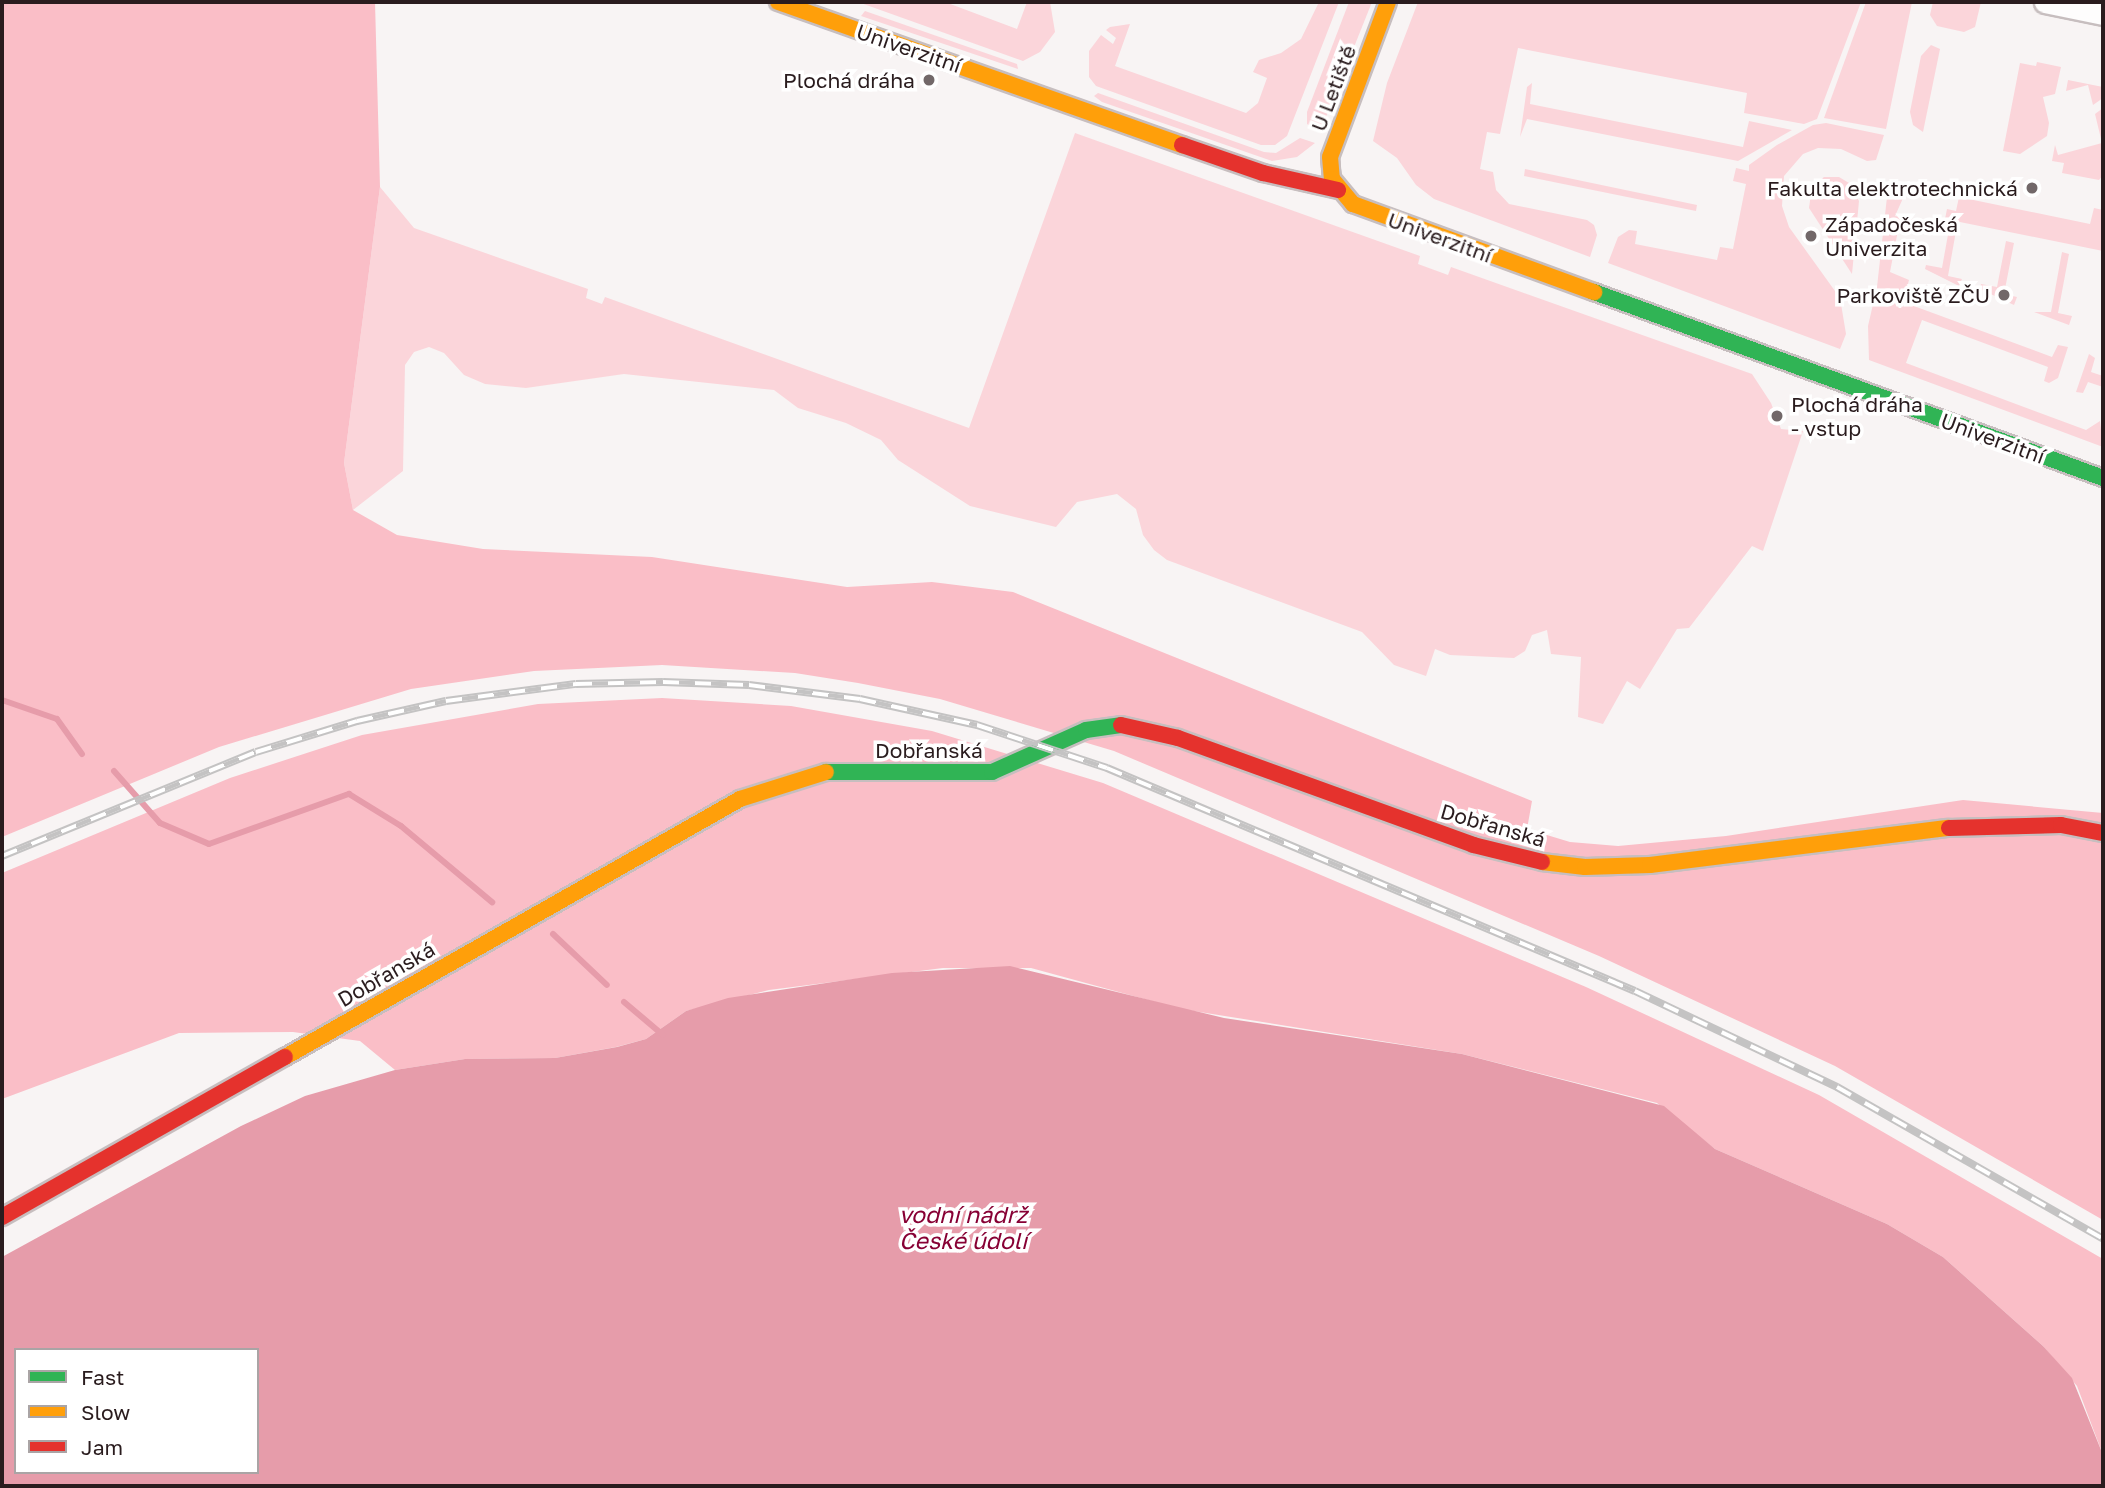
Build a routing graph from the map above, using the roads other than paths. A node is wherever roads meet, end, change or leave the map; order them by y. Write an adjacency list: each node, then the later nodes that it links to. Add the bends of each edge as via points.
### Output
1 (778, 2): 5 (street, Univerzitní, via 1263,173)
2 (1388, 2): 5 (street, U Letiště, via 1330,157)
3 (2045, 2): 4 (street)
4 (2095, 9)
5 (1338, 190): 6 (street, Univerzitní, via 1364,209)
6 (2103, 478)
7 (2103, 833): 8 (street, Dobřanská, via 2061,825 1964,826 1650,865 1585,867 1526,860 1474,845 1178,738 1121,725 1086,730 992,772 826,772 740,799)
8 (2, 1217)

